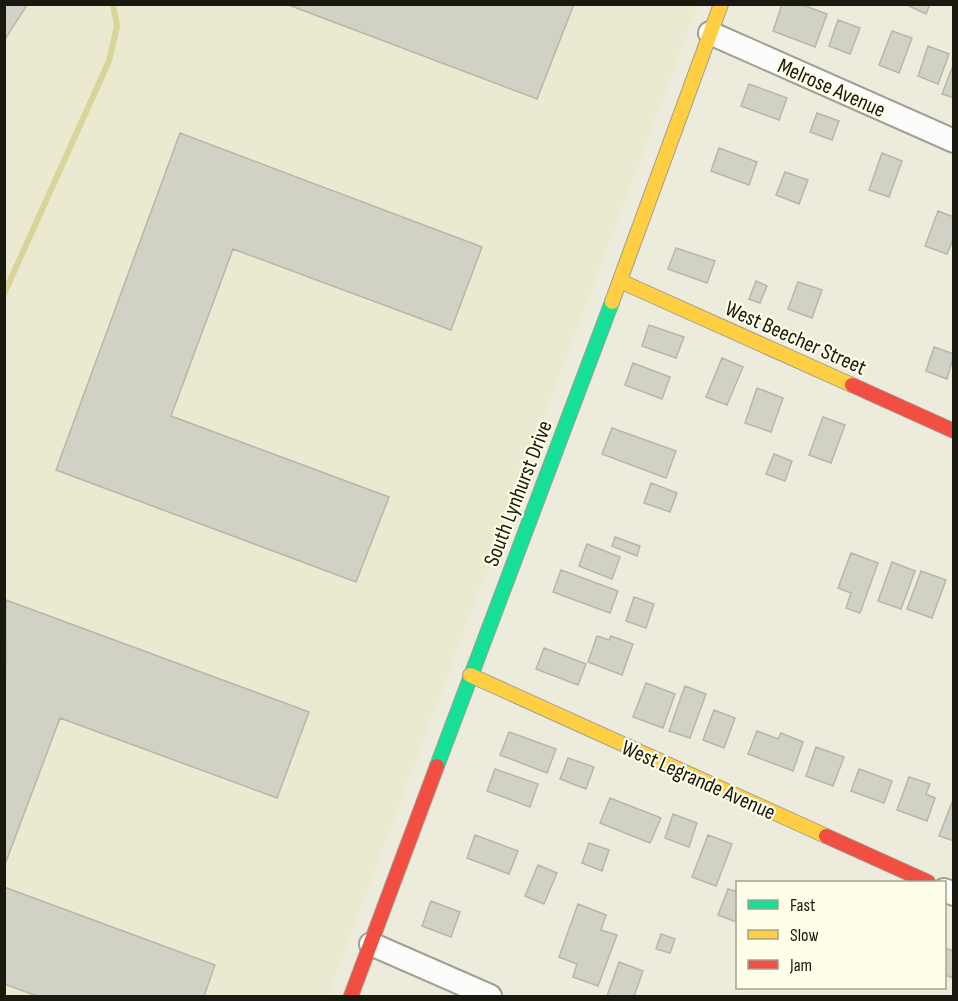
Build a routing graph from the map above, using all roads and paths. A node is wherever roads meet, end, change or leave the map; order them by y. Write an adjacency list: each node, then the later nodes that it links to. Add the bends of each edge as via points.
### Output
1 (721, 4): 2 (main road, South Lynhurst Drive)
2 (710, 33): 3 (street, Melrose Avenue); 4 (main road, South Lynhurst Drive)
3 (954, 141)
4 (620, 281): 5 (main road, West Beecher Street); 6 (main road, South Lynhurst Drive)
5 (954, 431)
6 (470, 675): 7 (main road, West Legrande Avenue); 8 (main road, South Lynhurst Drive)
7 (926, 881)
8 (371, 944): 9 (main road, South Lynhurst Drive); 10 (street)
9 (351, 996)
10 (490, 996)

